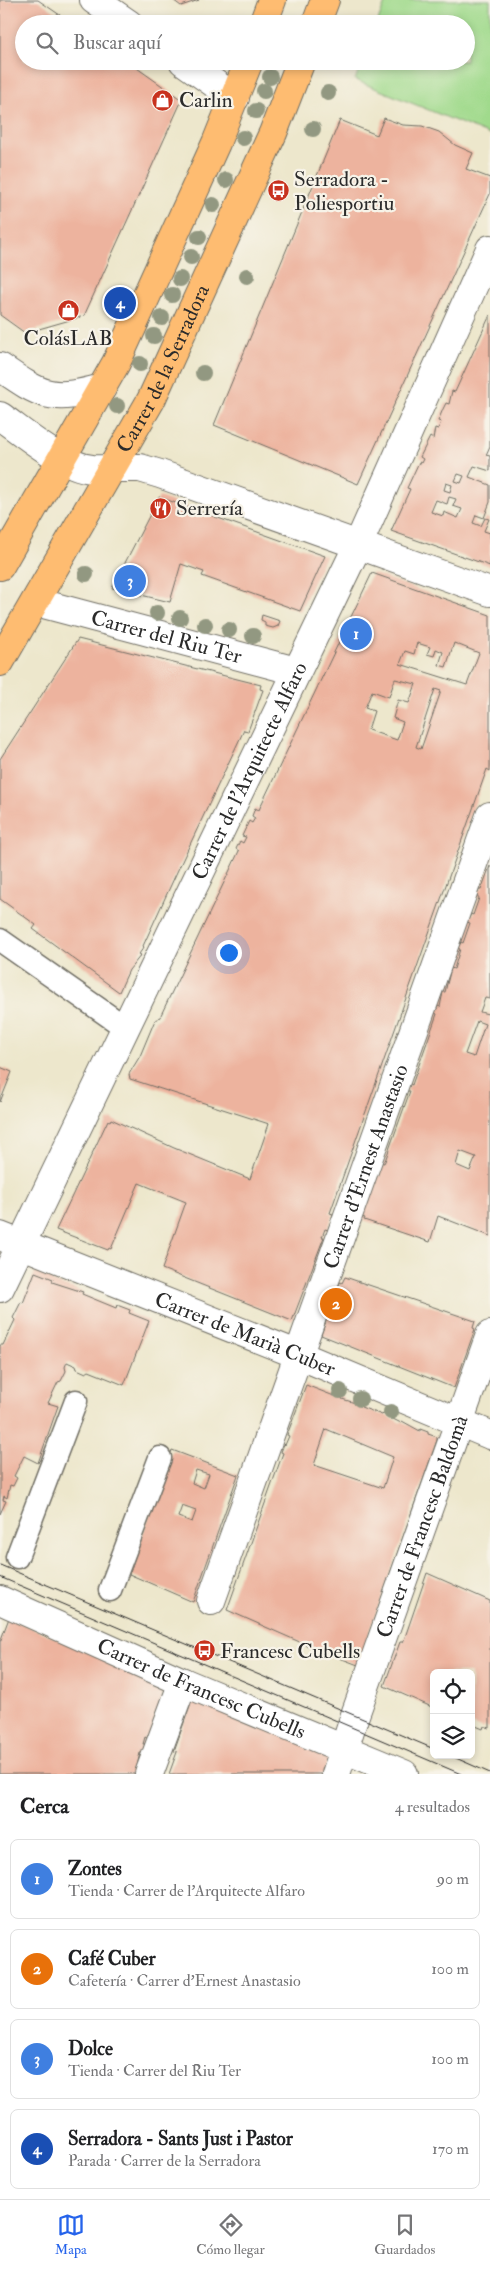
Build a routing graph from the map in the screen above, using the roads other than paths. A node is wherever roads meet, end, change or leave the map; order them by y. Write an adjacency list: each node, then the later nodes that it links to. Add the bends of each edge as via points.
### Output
1 (94, 0): 4 (street)
2 (272, 0): 5 (main road)
3 (325, 0): 6 (main road)
4 (115, 15)
5 (266, 15)
6 (319, 15)
7 (196, 70): 10 (street)
8 (245, 70): 10 (main road)
9 (298, 70): 16 (main road, Carrer de la Serradora, via 273,133 167,364)
10 (235, 98): 13 (main road)
11 (490, 249): 17 (street, Carrer de l'Arquitecte Alfaro)
12 (0, 367): 13 (street, via 42,393 61,397)
13 (102, 388): 15 (main road)
14 (0, 416): 15 (street)
15 (62, 458): 16 (street, via 92,469); 18 (main road)
16 (112, 468): 17 (street, via 140,468 160,474); 20 (main road, Carrer de la Serradora)
17 (358, 545): 19 (street); 22 (street, Carrer de l'Arquitecte Alfaro)
18 (0, 566)
19 (490, 592)
20 (36, 602): 21 (main road, Carrer de la Serradora); 22 (street, Carrer del Riu Ter)
21 (0, 662)
22 (296, 670): 25 (street, Carrer de l'Arquitecte Alfaro)
23 (490, 816): 29 (street, Carrer d'Ernest Anastasio)
24 (0, 940): 25 (street)
25 (126, 1028): 26 (street, Carrer de l'Arquitecte Alfaro)
26 (11, 1240): 27 (street, Carrer de l'Arquitecte Alfaro); 29 (street, Carrer de Marià Cuber)
27 (0, 1288)
28 (490, 1335): 31 (street, Carrer de Francesc Baldomà)
29 (299, 1355): 31 (street, Carrer de Marià Cuber); 36 (street, Carrer d'Ernest Anastasio)
30 (76, 1401): 34 (street)
31 (460, 1422): 32 (street, Carrer de Marià Cuber); 39 (street, Carrer de Francesc Baldomà)
32 (490, 1435)
33 (160, 1458): 35 (street)
34 (17, 1557)
35 (110, 1590)
36 (211, 1601)
37 (1, 1602): 38 (street, Carrer de Francesc Cubells)
38 (182, 1682): 39 (street, Carrer de Francesc Cubells); 40 (street)
39 (345, 1749): 41 (street, Carrer de Francesc Baldomà); 42 (street, Carrer de Francesc Cubells)
40 (149, 1774)
41 (336, 1774)
42 (404, 1774)

